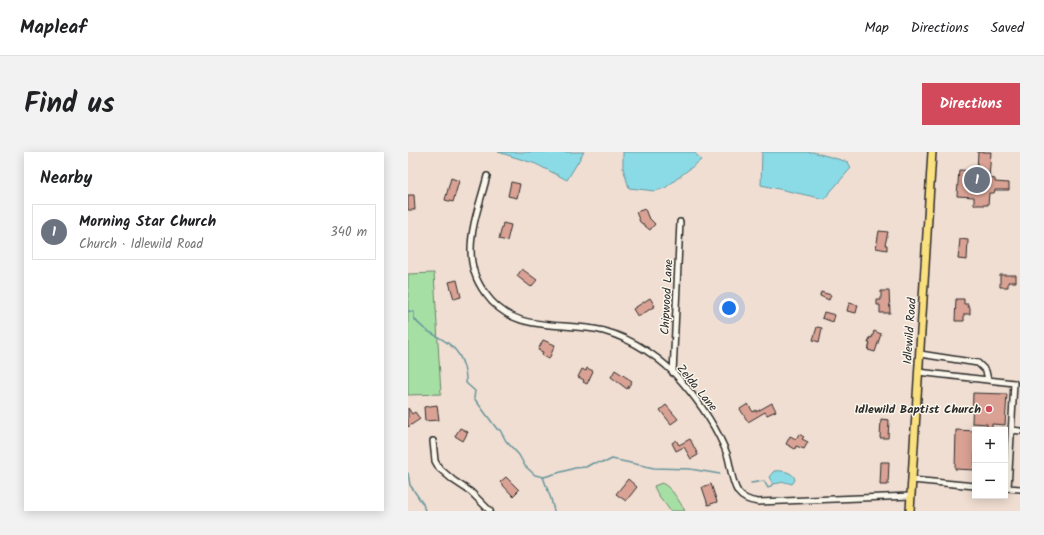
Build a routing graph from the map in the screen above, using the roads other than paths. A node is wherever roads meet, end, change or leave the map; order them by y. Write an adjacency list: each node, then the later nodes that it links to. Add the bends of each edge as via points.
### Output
1 (932, 152): 4 (main road, Idlewild Road)
2 (487, 176): 6 (street, Zelda Lane, via 471,250 474,272 494,304 509,315 529,323 586,328 614,334 657,358)
3 (680, 222): 6 (street, Chipwood Lane)
4 (920, 354): 5 (main road, Idlewild Road); 7 (street, via 978,363 986,371)
5 (918, 372): 7 (street); 13 (main road, Idlewild Road)
6 (673, 373): 17 (street, Zelda Lane, via 708,416 727,453 736,489 745,499 758,502)
7 (988, 380): 8 (street)
8 (1017, 383): 9 (street)
9 (1012, 430): 10 (street); 12 (street)
10 (1020, 431)
11 (433, 441): 18 (street, via 435,461 439,468 471,492)
12 (1008, 469)
13 (912, 480): 14 (street); 17 (main road, Idlewild Road)
14 (972, 486)
15 (1008, 488): 16 (street)
16 (1020, 488)
17 (911, 496): 19 (main road, Idlewild Road)
18 (490, 511)
19 (910, 511)

